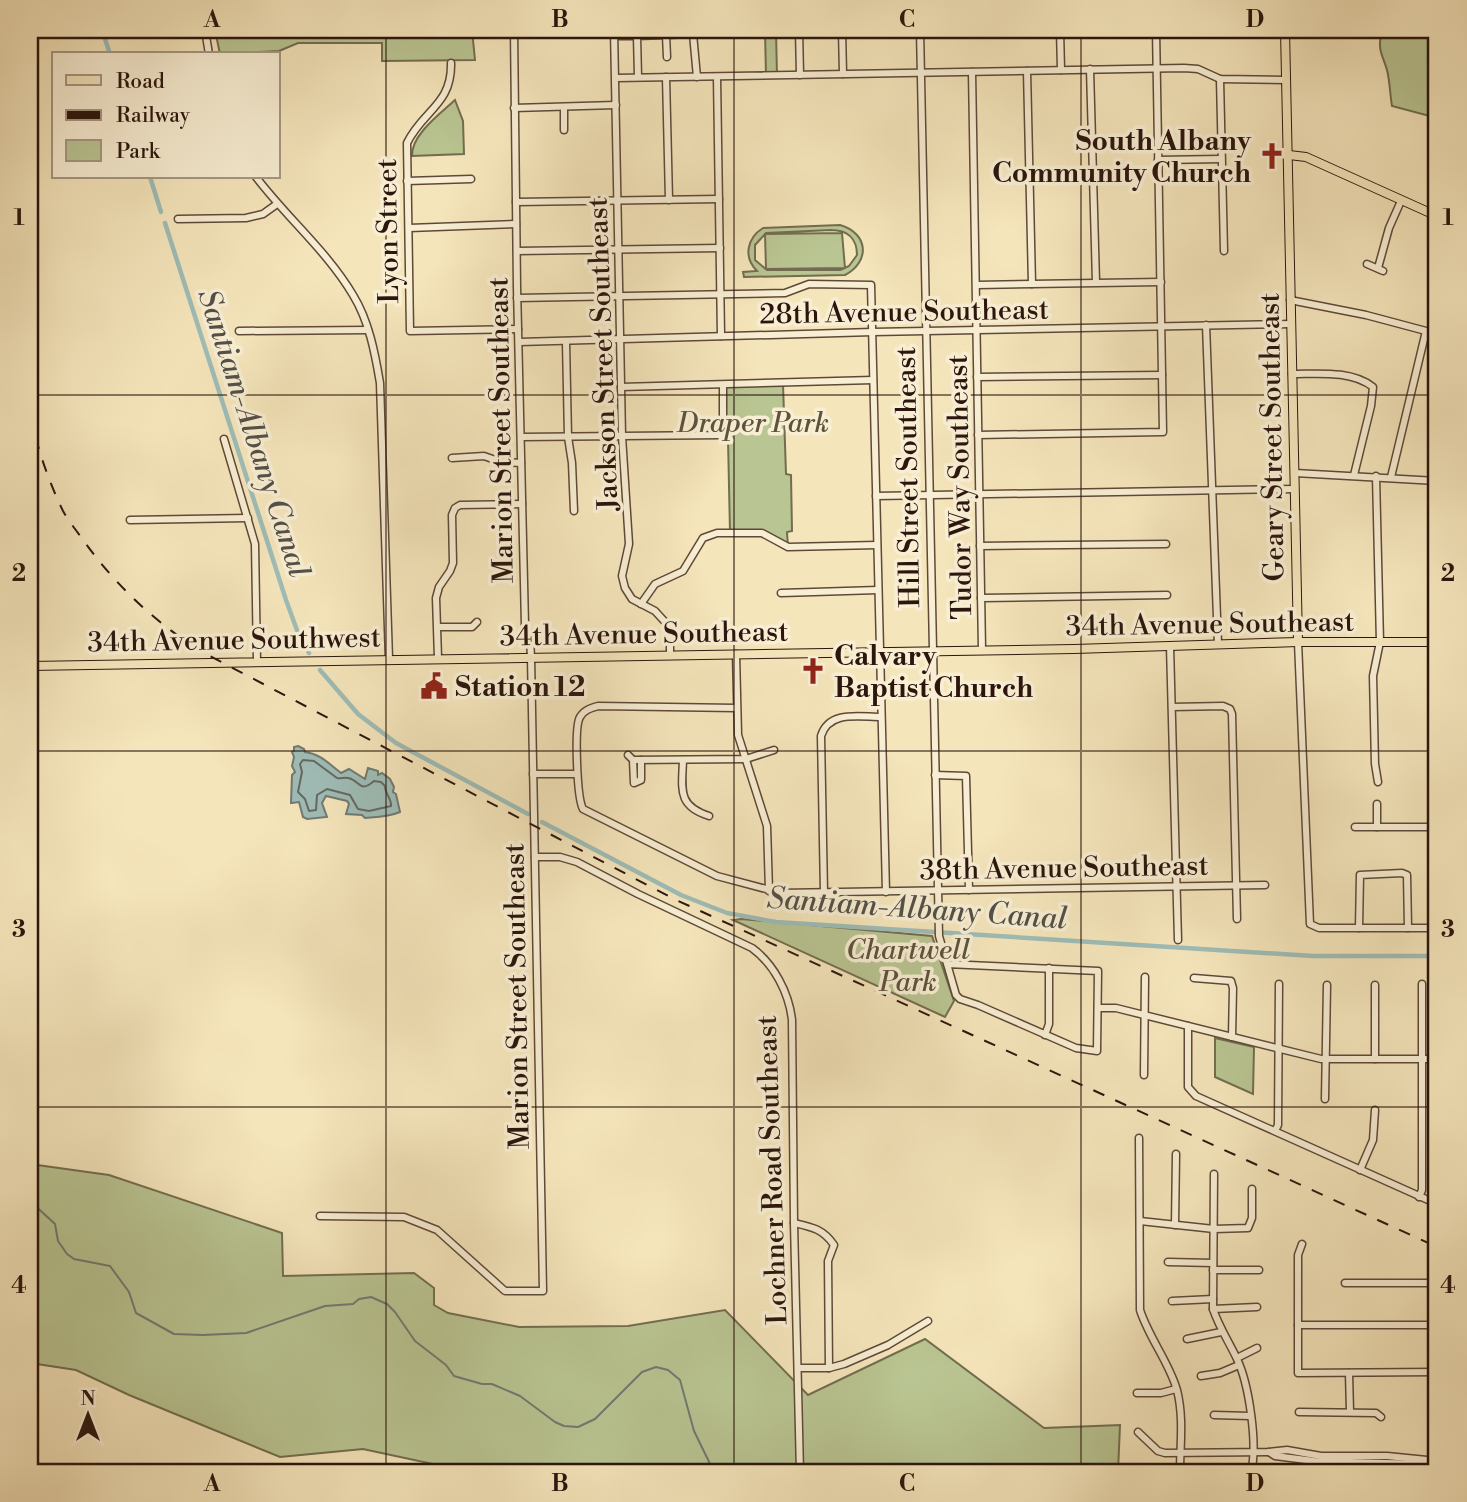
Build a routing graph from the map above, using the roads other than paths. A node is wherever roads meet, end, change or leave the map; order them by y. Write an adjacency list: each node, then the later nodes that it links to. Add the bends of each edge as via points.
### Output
1 (205, 30): 12 (street)
2 (514, 30): 32 (street, Marion Street Southeast)
3 (799, 30): 22 (street)
4 (842, 30): 21 (street)
5 (919, 30): 20 (street, Hill Street Southeast)
6 (1060, 30): 17 (street)
7 (1156, 30): 15 (street)
8 (1285, 30): 29 (main road, Geary Street Southeast)
9 (614, 33): 11 (street); 26 (street, Jackson Street Southeast)
10 (666, 35): 11 (street); 13 (street); 25 (street, via 695,36)
11 (637, 36): 27 (street)
12 (209, 52)
13 (667, 57)
14 (451, 63): 39 (street, Lyon Street, via 449,89 407,143)
15 (1157, 68): 16 (street); 28 (street, via 1191,68); 36 (street)
16 (1090, 69): 17 (street); 55 (street)
17 (1061, 70): 18 (street)
18 (1027, 71): 19 (street); 57 (street)
19 (972, 72): 20 (street); 58 (street, Tudor Way Southeast)
20 (920, 73): 21 (street); 70 (street, Hill Street Southeast)
21 (843, 74): 22 (street)
22 (800, 75): 23 (street)
23 (716, 76): 25 (street); 40 (street)
24 (666, 77): 25 (street); 27 (street); 42 (street)
25 (697, 77)
26 (616, 78): 27 (street); 30 (street, Jackson Street Southeast)
27 (638, 78)
28 (1220, 79): 29 (street); 35 (street)
29 (1286, 80): 34 (main road, Geary Street Southeast)
30 (616, 105): 31 (street); 41 (street, Jackson Street Southeast)
31 (564, 107): 32 (street); 33 (street)
32 (514, 108): 44 (street, Marion Street Southeast)
33 (564, 130)
34 (1289, 155): 43 (main road, via 1306,157); 62 (main road, Geary Street Southeast)
35 (1221, 159): 36 (street); 53 (street)
36 (1158, 160): 56 (street)
37 (257, 178): 45 (street)
38 (471, 179): 39 (street)
39 (407, 181): 49 (street, Lyon Street)
40 (719, 199): 42 (street); 50 (street)
41 (618, 200): 42 (street); 44 (street); 51 (street, Jackson Street Southeast)
42 (668, 200)
43 (1401, 201): 46 (main road); 54 (street, via 1380,269)
44 (516, 202): 48 (street, Marion Street Southeast)
45 (277, 204): 47 (street, via 246,218); 67 (street, via 332,264 354,297)
46 (1437, 216)
47 (178, 219)
48 (516, 224): 49 (street); 52 (street, Marion Street Southeast)
49 (409, 228): 66 (street, Lyon Street, via 410,331)
50 (720, 248): 51 (street); 59 (street)
51 (618, 249): 52 (street); 60 (street, Jackson Street Southeast)
52 (517, 251): 61 (street, Marion Street Southeast)
53 (1224, 251)
54 (1367, 264)
55 (1096, 282): 56 (street); 57 (street)
56 (1161, 282): 65 (street)
57 (1032, 284): 58 (street)
58 (977, 285): 68 (street, Tudor Way Southeast)
59 (720, 295): 60 (street); 71 (street, via 785,293 809,284 871,285); 72 (street)
60 (619, 297): 61 (street); 73 (street, Jackson Street Southeast)
61 (517, 298): 66 (street, Marion Street Southeast)
62 (1290, 300): 63 (main road, Geary Street Southeast); 92 (street, via 1426,331)
63 (1290, 324): 64 (street, 28th Avenue Southeast); 76 (main road, Geary Street Southeast)
64 (1206, 325): 65 (street, 28th Avenue Southeast); 95 (street)
65 (1161, 326): 68 (street, 28th Avenue Southeast); 77 (street)
66 (518, 329): 74 (street, Marion Street Southeast)
67 (368, 330): 69 (street); 125 (street, via 380,383)
68 (978, 330): 70 (street, 28th Avenue Southeast); 78 (street, Tudor Way Southeast)
69 (239, 331)
70 (925, 331): 71 (street, 28th Avenue Southeast); 97 (street, Hill Street Southeast)
71 (873, 332): 72 (street, 28th Avenue Southeast); 79 (street)
72 (722, 336): 73 (street, 28th Avenue Southeast)
73 (620, 339): 75 (street, 28th Avenue Southeast); 81 (street, Jackson Street Southeast)
74 (519, 342): 75 (street, 28th Avenue Southeast); 84 (street, Marion Street Southeast)
75 (566, 342): 85 (street)
76 (1292, 374): 89 (main road, Geary Street Southeast); 90 (street, via 1335,374 1373,387)
77 (1162, 375): 78 (street); 82 (street, via 1163,432)
78 (977, 377): 82 (street, Tudor Way Southeast)
79 (873, 380): 80 (street); 98 (street)
80 (723, 386): 81 (street); 83 (street, via 723,435)
81 (621, 387): 83 (street, Jackson Street Southeast)
82 (978, 435): 96 (street, Tudor Way Southeast)
83 (622, 436): 85 (street); 110 (street, Jackson Street Southeast, via 629,544 623,581 627,593)
84 (522, 437): 85 (street); 88 (street, Marion Street Southeast)
85 (568, 437): 100 (street)
86 (223, 439): 101 (street)
87 (452, 457): 88 (street, via 484,456)
88 (521, 463): 99 (street, Marion Street Southeast)
89 (1295, 473): 90 (street); 94 (main road, Geary Street Southeast)
90 (1354, 475): 91 (street)
91 (1376, 477): 92 (street); 114 (street)
92 (1391, 477): 93 (street)
93 (1437, 481)
94 (1294, 489): 95 (street); 113 (main road, Geary Street Southeast)
95 (1212, 490): 96 (street); 116 (street)
96 (979, 493): 97 (street); 105 (street, Tudor Way Southeast)
97 (929, 495): 98 (street); 118 (street, Hill Street Southeast)
98 (876, 496): 104 (street)
99 (522, 504): 112 (street, via 455,508 453,563 436,598); 123 (street, Marion Street Southeast, via 525,625)
100 (574, 511)
101 (248, 517): 102 (street); 126 (street, via 256,550)
102 (130, 520)
103 (1166, 544): 105 (street)
104 (877, 545): 106 (street); 110 (street, via 788,547 762,533 717,533 703,538 683,571 654,584)
105 (980, 546): 109 (street, Tudor Way Southeast)
106 (878, 590): 107 (street); 120 (street)
107 (781, 593)
108 (1167, 595): 109 (street)
109 (981, 598): 119 (street, Tudor Way Southeast)
110 (641, 604): 121 (street, Jackson Street Southeast, via 666,624)
111 (477, 622): 112 (street, via 472,627)
112 (438, 627): 124 (street)
113 (1298, 642): 114 (main road, 34th Avenue Southeast); 116 (main road, 34th Avenue Southeast); 154 (street, Geary Street Southeast, via 1311,926)
114 (1380, 642): 115 (main road, 34th Avenue Southeast); 138 (street, via 1373,676)
115 (1437, 642)
116 (1218, 645): 117 (main road, 34th Avenue Southeast)
117 (1170, 646): 119 (main road, 34th Avenue Southeast); 128 (street)
118 (932, 650): 119 (main road, 34th Avenue Southeast); 120 (main road, 34th Avenue Southeast); 137 (street, Hill Street Southeast)
119 (982, 650)
120 (880, 652): 122 (main road, 34th Avenue Southeast); 130 (street)
121 (670, 654): 122 (main road, 34th Avenue Southeast); 123 (main road, 34th Avenue Southeast)
122 (736, 654): 129 (street)
123 (531, 657): 124 (main road, 34th Avenue Southeast); 135 (street, Marion Street Southeast)
124 (438, 658): 125 (main road, 34th Avenue Southwest)
125 (389, 659): 126 (main road, 34th Avenue Southwest)
126 (257, 662): 127 (main road, 34th Avenue Southwest)
127 (30, 666)
128 (1172, 707): 145 (street, via 1230,709); 147 (street)
129 (736, 708): 133 (street); 136 (street, via 591,708 577,723)
130 (881, 717): 151 (street); 152 (street, via 842,717 828,723 821,736)
131 (774, 750): 133 (street)
132 (634, 759): 134 (street)
133 (746, 759): 134 (street); 149 (street, via 767,825)
134 (683, 760): 140 (street, via 685,802)
135 (533, 774): 136 (street); 144 (street, Marion Street Southeast)
136 (577, 774): 149 (street, 38th Avenue Southeast, via 583,809 695,867)
137 (935, 775): 148 (street, via 966,776); 150 (street, Hill Street Southeast)
138 (1378, 782)
139 (1377, 804): 142 (street)
140 (709, 816)
141 (1355, 827): 142 (street)
142 (1377, 827): 143 (street)
143 (1437, 827)
144 (535, 858): 187 (street, Marion Street Southeast, via 543,1292 505,1291 437,1230 404,1217); 189 (street, Lochner Road Southeast, via 577,862 752,948 776,974 792,1020)
145 (1237, 885): 146 (street, 38th Avenue Southeast); 147 (street, 38th Avenue Southeast); 153 (street)
146 (1265, 885)
147 (1177, 887): 148 (street, 38th Avenue Southeast); 157 (street)
148 (969, 890): 150 (street, 38th Avenue Southeast)
149 (769, 891): 152 (street, 38th Avenue Southeast)
150 (938, 891): 151 (street, 38th Avenue Southeast); 158 (street, Hill Street Southeast, via 939,936)
151 (886, 892): 152 (street, 38th Avenue Southeast)
152 (824, 893)
153 (1237, 919)
154 (1359, 928): 155 (street); 155 (street, via 1360,875 1407,874)
155 (1408, 928): 156 (street)
156 (1437, 928)
157 (1178, 940)
158 (947, 964): 159 (street); 169 (street, Hill Street Southeast, via 960,999)
159 (1049, 968): 166 (street, via 1098,971); 169 (street)
160 (1145, 977): 167 (street)
161 (1194, 978): 170 (street, via 1231,981)
162 (1279, 984): 171 (street)
163 (1422, 984): 174 (street)
164 (1327, 985): 172 (street)
165 (1375, 985): 173 (street)
166 (1098, 1008): 167 (street); 169 (street, Hill Street Southeast, via 1097,1051)
167 (1144, 1015): 168 (street); 176 (street)
168 (1188, 1026): 170 (street); 179 (street, via 1191,1091)
169 (1045, 1035)
170 (1232, 1037): 171 (street)
171 (1279, 1049): 172 (street); 179 (street, via 1279,1125)
172 (1327, 1059): 173 (street); 177 (street)
173 (1374, 1059): 174 (street)
174 (1423, 1059): 175 (street); 185 (street)
175 (1437, 1059)
176 (1144, 1074)
177 (1325, 1099)
178 (1375, 1110): 182 (street, via 1373,1140)
179 (1275, 1131): 182 (street)
180 (1139, 1138): 188 (street)
181 (1176, 1154): 190 (street)
182 (1360, 1170): 185 (street)
183 (1214, 1174): 191 (street)
184 (1252, 1189): 191 (street, via 1251,1225 1242,1230)
185 (1419, 1197): 186 (street)
186 (1437, 1204)
187 (320, 1216)
188 (1140, 1221): 190 (street); 214 (street, via 1140,1310)
189 (794, 1223): 209 (street, Lochner Road Southeast); 210 (street, via 816,1228 834,1245 828,1261)
190 (1175, 1225): 191 (street)
191 (1214, 1228): 194 (street)
192 (1301, 1244): 203 (street)
193 (1168, 1262): 194 (street)
194 (1213, 1266): 195 (street); 198 (street)
195 (1259, 1270)
196 (1345, 1283): 197 (street)
197 (1437, 1283)
198 (1213, 1299): 199 (street); 201 (street)
199 (1172, 1301)
200 (1257, 1307): 201 (street)
201 (1213, 1309): 205 (street)
202 (928, 1321): 210 (street, via 887,1345)
203 (1298, 1325): 204 (street); 211 (street, via 1298,1373)
204 (1437, 1325)
205 (1222, 1332): 206 (street); 208 (street)
206 (1187, 1339)
207 (1257, 1348): 208 (street)
208 (1238, 1361): 213 (street, via 1220,1373); 219 (street)
209 (798, 1368): 210 (street); 225 (street, Lochner Road Southeast)
210 (829, 1368)
211 (1349, 1373): 212 (street); 217 (street)
212 (1437, 1373)
213 (1201, 1376)
214 (1176, 1388): 215 (street); 222 (street)
215 (1137, 1393)
216 (1299, 1412): 217 (street)
217 (1350, 1412): 220 (street)
218 (1214, 1415): 219 (street)
219 (1250, 1416): 223 (street)
220 (1381, 1417)
221 (1138, 1432): 222 (street, via 1158,1451)
222 (1180, 1453): 223 (street); 226 (street)
223 (1253, 1453): 224 (street, via 1287,1450 1308,1458 1387,1456); 227 (street)
224 (1435, 1461)
225 (800, 1472)
226 (1180, 1472)
227 (1251, 1472)

